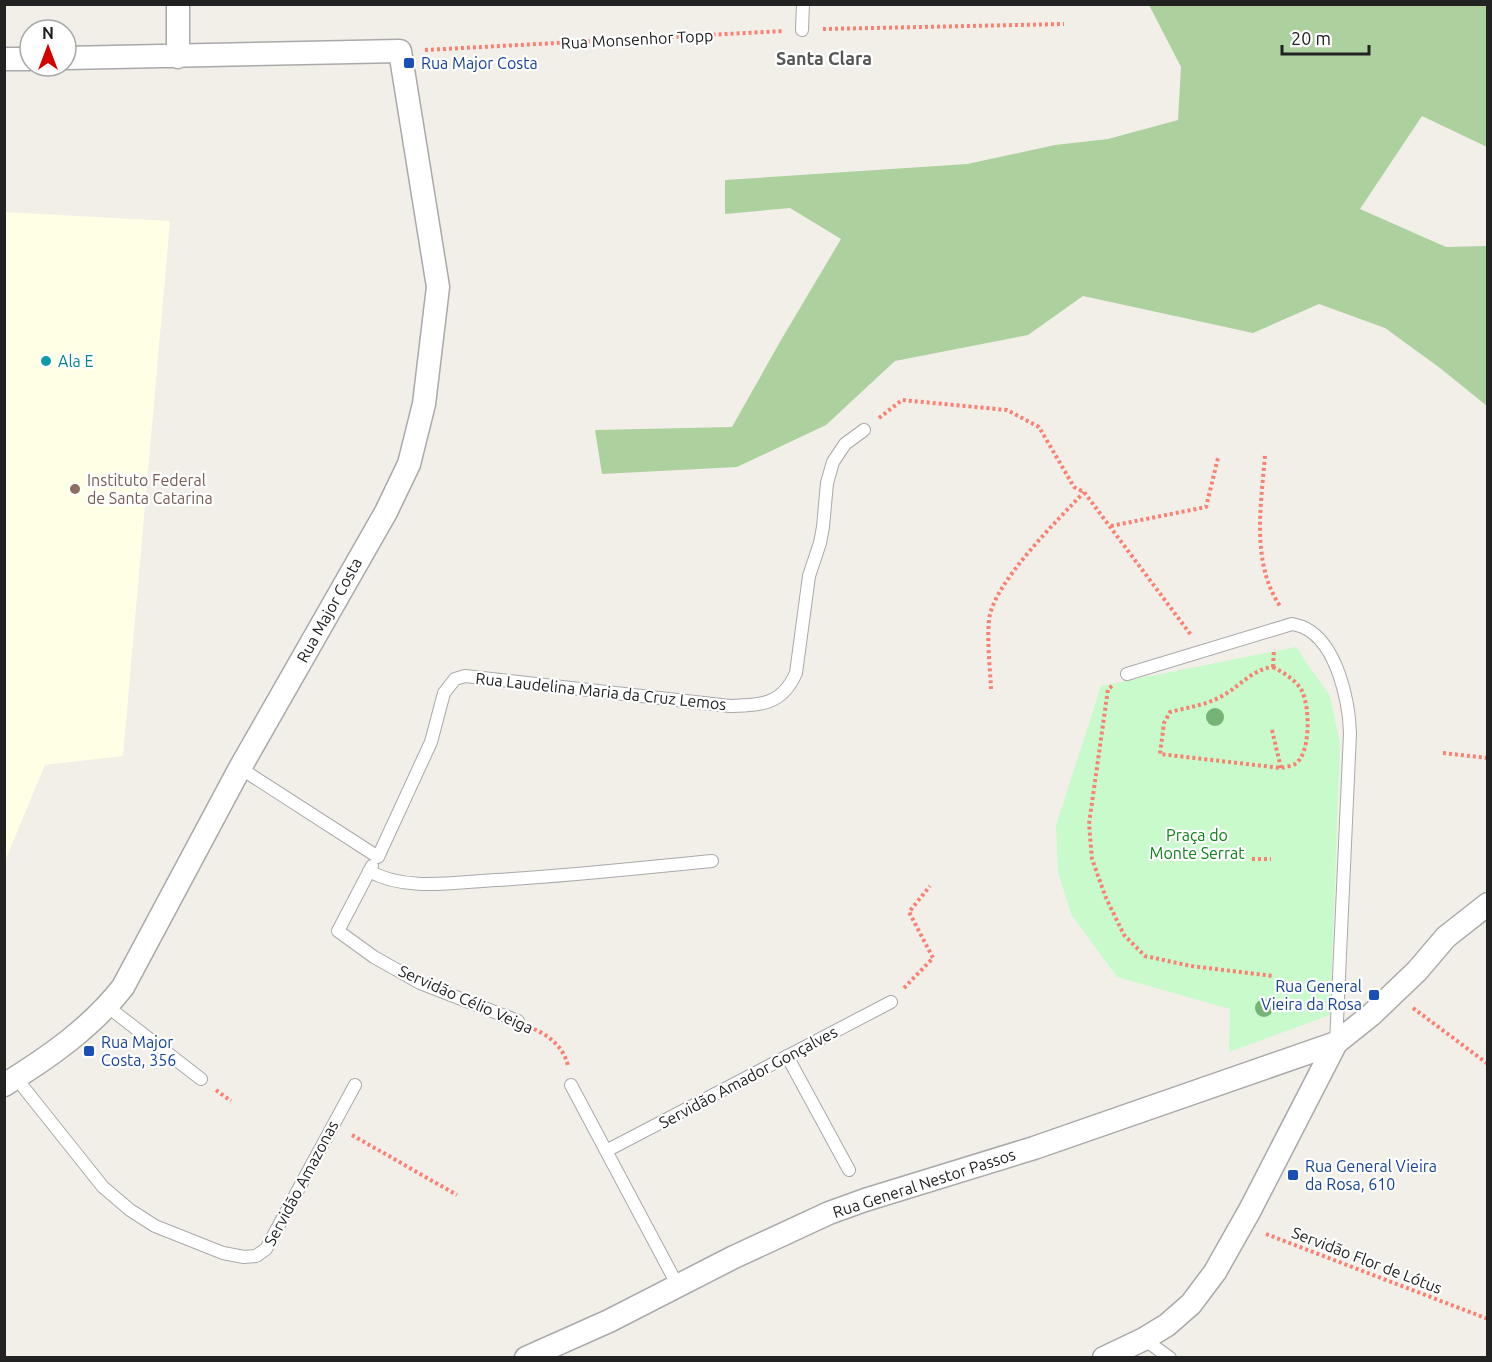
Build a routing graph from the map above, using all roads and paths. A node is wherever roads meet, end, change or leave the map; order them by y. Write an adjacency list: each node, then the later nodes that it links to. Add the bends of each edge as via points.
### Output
1 (178, 4): 6 (street)
2 (803, 4): 4 (lane)
3 (1064, 24): 4 (path, Rua Monsenhor Topp)
4 (802, 30): 5 (path, Rua Monsenhor Topp)
5 (400, 51): 6 (street); 21 (street, Rua Major Costa, via 438,287 424,404 409,464 386,512)
6 (178, 57): 7 (street)
7 (78, 58)
8 (864, 430): 11 (path, via 902,400 1006,410 1039,427 1074,487); 23 (lane, Rua Laudelina Maria da Cruz Lemos, via 845,444 833,462 820,543 809,576 796,673 783,694 764,704 730,706 465,676 455,679 444,693 431,742)
9 (1265, 456): 13 (path, via 1262,565 1274,597)
10 (1218, 458): 12 (path, via 1206,507)
11 (1084, 492): 12 (path); 16 (path, via 1014,570 993,603 989,620)
12 (1111, 526): 14 (path)
13 (1292, 624): 14 (lane); 35 (lane, via 1306,628 1320,641 1337,667 1349,708)
14 (1204, 651): 15 (lane)
15 (1126, 674)
16 (991, 689)
17 (1108, 689): 30 (path, via 1089,825 1092,859 1124,935 1145,956)
18 (1272, 730): 22 (path)
19 (1443, 753): 20 (path)
20 (1488, 758)
21 (240, 768): 23 (lane); 33 (street, Rua Major Costa, via 138,962)
22 (1281, 768): 22 (path, via 1160,754 1164,723 1170,712 1203,705 1263,668 1273,666 1288,675 1302,692 1308,721 1305,751 1296,764)
23 (378, 857): 27 (lane, Servidão Célio Veiga)
24 (1252, 860): 25 (path)
25 (1271, 860)
26 (712, 861): 27 (lane, via 562,876 435,883 398,881)
27 (369, 871): 34 (lane, Servidão Célio Veiga, via 338,931 420,983)
28 (930, 886): 32 (path, via 909,912 933,958)
29 (1488, 904): 31 (street, via 1446,937)
30 (1273, 976)
31 (1394, 993): 35 (street); 37 (path)
32 (891, 1002): 36 (lane, Servidão Amador Gonçalves)
33 (108, 1007): 38 (lane); 39 (street, Rua Major Costa, via 77,1035)
34 (518, 1021): 40 (path, Servidão Célio Veiga, via 553,1039 567,1062)
35 (1336, 1043): 46 (street); 47 (street, Rua General Nestor Passos, via 1044,1144 865,1200 792,1230)
36 (787, 1056): 43 (lane, Servidão Amador Gonçalves); 44 (lane)
37 (1488, 1064)
38 (201, 1079)
39 (10, 1081): 42 (lane, Servidão Amazonas, via 103,1187 130,1210 155,1226 223,1253 244,1257 256,1256 266,1249)
40 (571, 1084): 43 (lane)
41 (355, 1086): 42 (lane, Servidão Amazonas)
42 (333, 1124): 45 (path)
43 (606, 1151): 47 (lane)
44 (849, 1170)
45 (457, 1195)
46 (1250, 1210): 48 (path, Servidão Flor de Lótus, via 1256,1230); 49 (street, via 1215,1272 1191,1304)
47 (678, 1286): 50 (street, Rua General Nestor Passos)
48 (1488, 1319)
49 (1144, 1339): 51 (street); 52 (lane)
50 (526, 1358)
51 (1104, 1358)
52 (1170, 1358)

